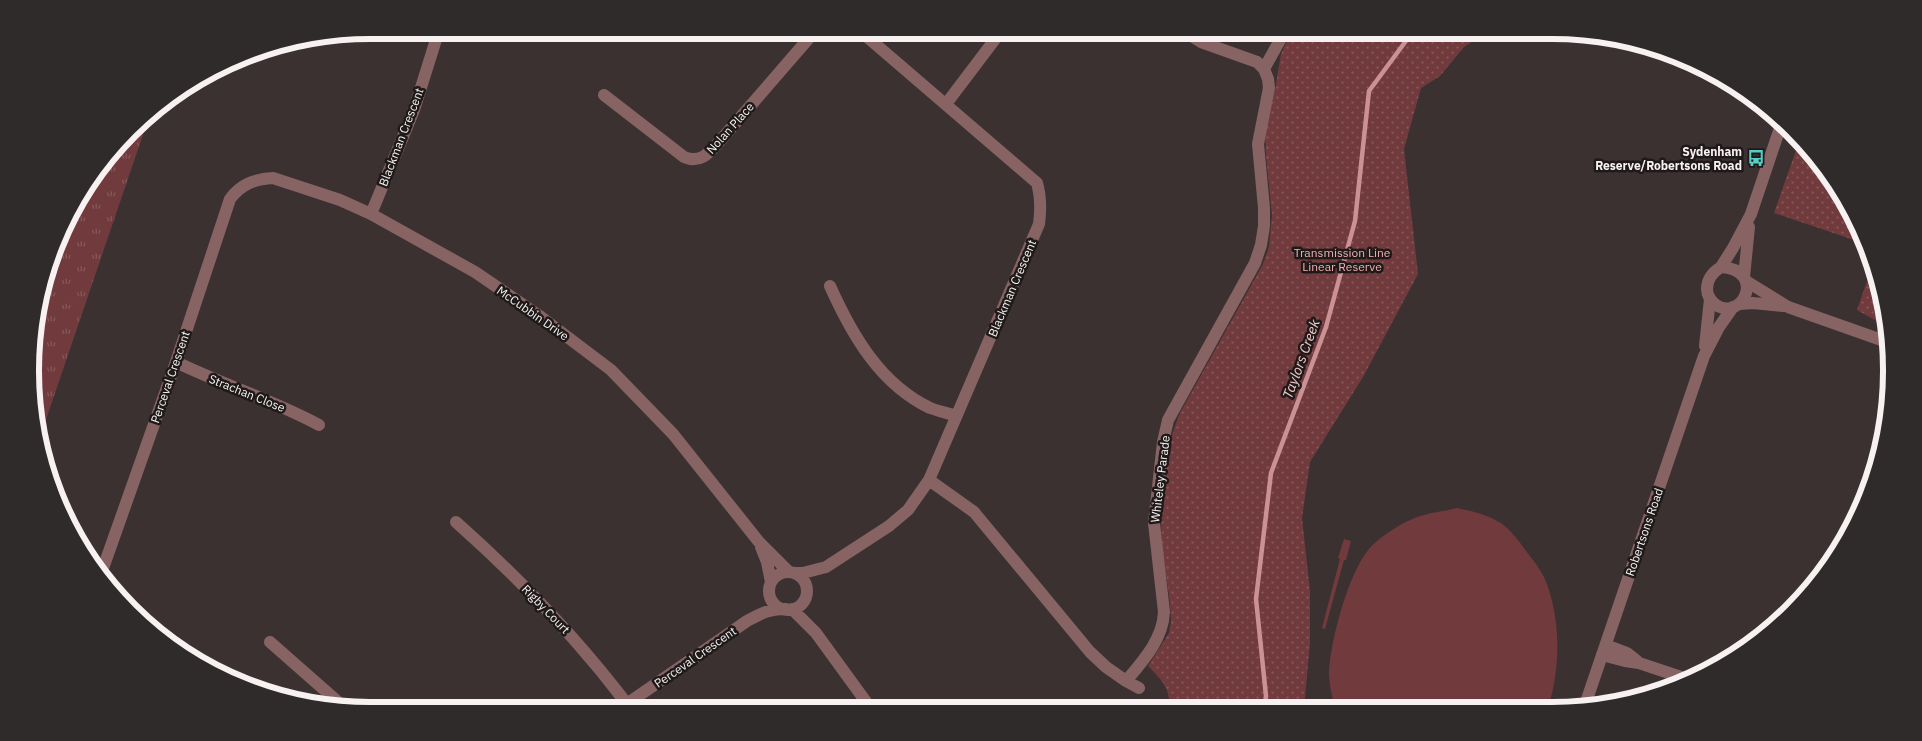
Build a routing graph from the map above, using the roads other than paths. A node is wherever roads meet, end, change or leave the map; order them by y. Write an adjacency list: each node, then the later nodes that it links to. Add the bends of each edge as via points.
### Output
1 (436, 39): 12 (street, Blackman Crescent, via 414,110)
2 (808, 39): 8 (street, Nolan Place, via 719,142 699,159 684,157)
3 (870, 39): 9 (street, Blackman Crescent)
4 (995, 39): 9 (street)
5 (1197, 39): 7 (street, via 1257,62)
6 (1280, 39): 7 (street)
7 (1264, 69): 39 (street, Whiteley Parade, via 1269,88 1258,144 1264,208 1260,245 1255,263 1168,420 1154,523 1164,625)
8 (604, 95)
9 (946, 104): 23 (street, Blackman Crescent, via 1037,183 1041,201 1039,224)
10 (1779, 130): 13 (street)
11 (245, 184): 12 (street, McCubbin Drive, via 273,178); 22 (street, Perceval Crescent, via 230,199)
12 (371, 214): 27 (street, McCubbin Drive, via 474,272 611,370 673,434)
13 (1751, 214): 14 (street); 15 (street)
14 (1720, 267): 15 (street, via 1734,269); 17 (street, via 1708,280)
15 (1745, 279): 18 (street, via 1746,294); 19 (street)
16 (830, 286): 23 (street, via 854,334 884,376 931,408)
17 (1710, 299): 18 (street, via 1720,307); 21 (street, Robertsons Road)
18 (1736, 306): 19 (street, via 1753,303); 21 (street, Robertsons Road, via 1719,327)
19 (1788, 307): 20 (street)
20 (1882, 340)
21 (1704, 356): 37 (street, Robertsons Road)
22 (176, 362): 24 (street, Strachan Close); 28 (street, Perceval Crescent)
23 (956, 416): 25 (street, Blackman Crescent)
24 (319, 425)
25 (929, 480): 29 (street, Blackman Crescent, via 899,518); 39 (street, via 974,512 1090,652)
26 (456, 522): 43 (street, Rigby Court, via 545,606 578,644)
27 (759, 542): 30 (street, McCubbin Drive); 31 (street, McCubbin Drive, via 767,562)
28 (103, 567)
29 (826, 567): 30 (street, Blackman Crescent, via 803,574); 32 (street, Blackman Crescent, via 811,583)
30 (792, 572): 31 (street, via 779,574); 32 (street, via 803,579)
31 (770, 586): 33 (street, via 772,600 780,608); 34 (street, Perceval Crescent)
32 (806, 597): 33 (street, via 802,604); 35 (street)
33 (789, 609): 34 (street, Perceval Crescent, via 775,608); 35 (street)
34 (747, 621): 44 (street, Perceval Crescent)
35 (816, 633): 45 (street)
36 (270, 642): 41 (street)
37 (1604, 650): 38 (street, via 1627,653 1639,662); 42 (street, Robertsons Road)
38 (1680, 676)
39 (1126, 681): 40 (street)
40 (1139, 688)
41 (336, 700)
42 (1587, 700)
43 (619, 702)
44 (630, 702)
45 (866, 702)

